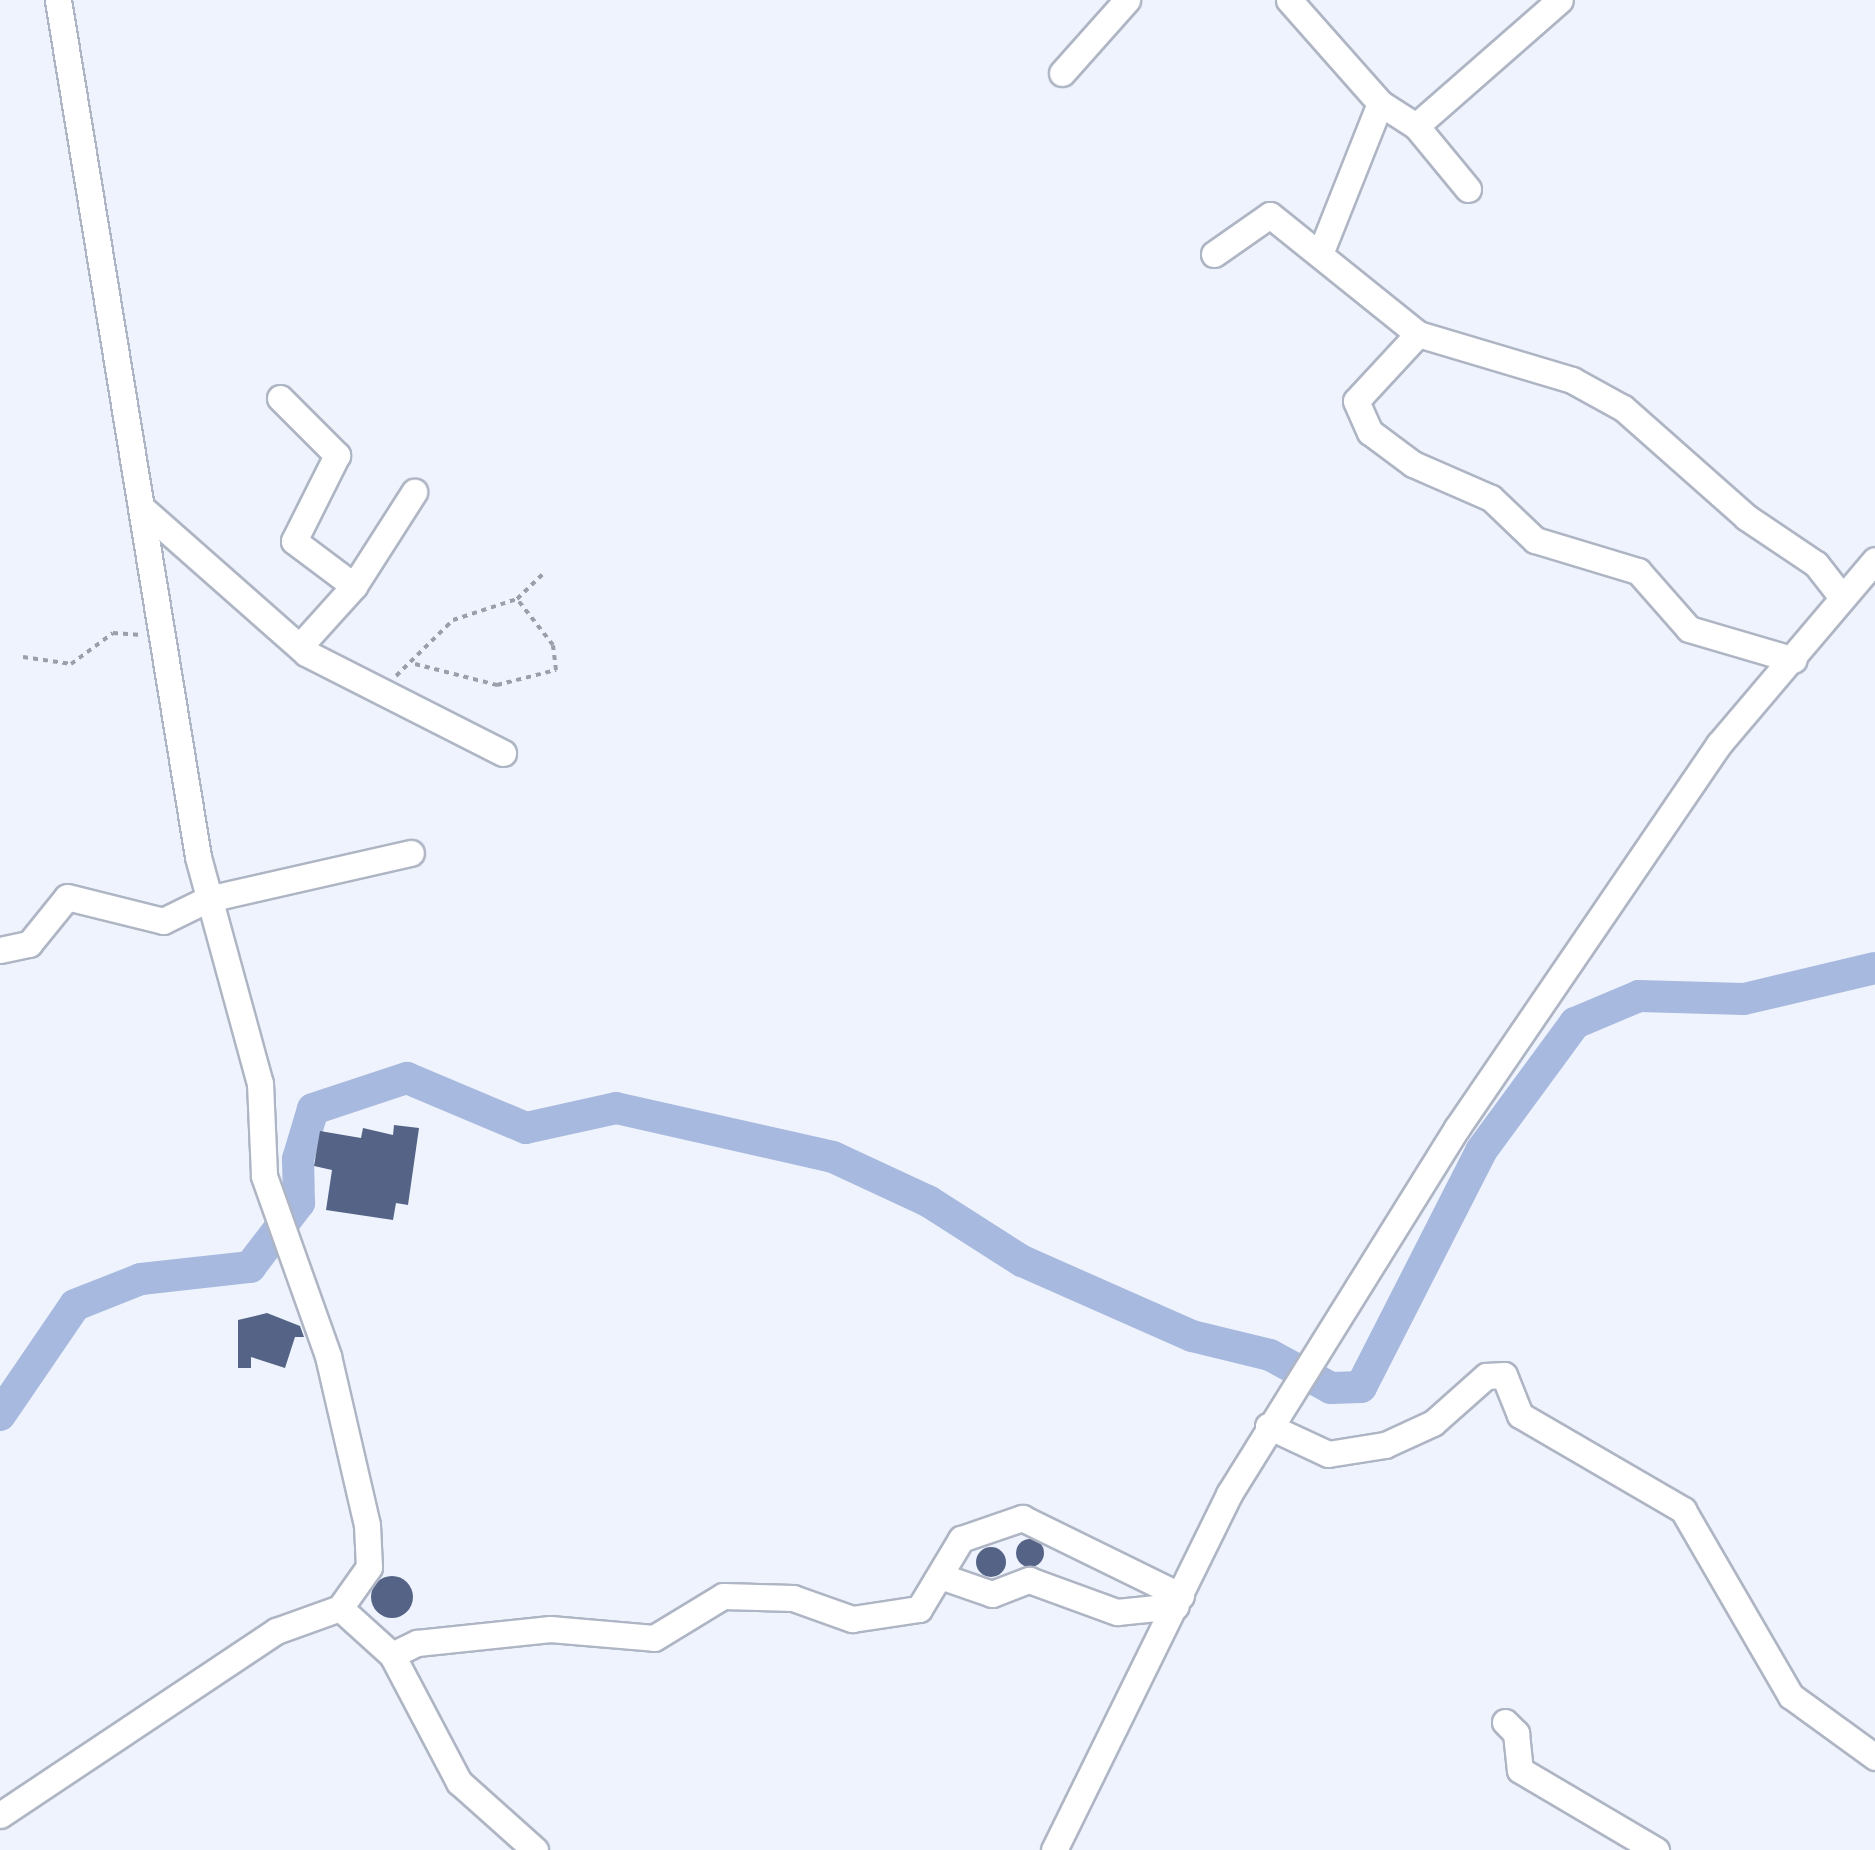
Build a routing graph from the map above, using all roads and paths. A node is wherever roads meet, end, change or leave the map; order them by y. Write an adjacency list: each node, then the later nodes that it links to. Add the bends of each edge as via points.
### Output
1 (58, 0): 14 (street)
2 (1127, 0): 5 (street)
3 (1288, 0): 6 (street)
4 (1560, 0): 7 (street)
5 (1062, 73)
6 (1380, 103): 7 (street); 10 (street)
7 (1416, 126): 8 (street)
8 (1468, 188)
9 (1214, 254): 10 (street, via 1264,213)
10 (1320, 254): 11 (street)
11 (1418, 334): 18 (street, via 1556,374 1623,408 1746,517 1816,564); 23 (street, via 1356,402 1370,432 1413,464 1491,498 1535,540 1638,571 1690,629)
12 (280, 398): 17 (street, via 337,456 294,541)
13 (414, 492): 17 (street)
14 (144, 510): 20 (street); 21 (street)
15 (1875, 560): 18 (street)
16 (544, 573): 19 (path)
17 (354, 586): 21 (street)
18 (1840, 596): 23 (street)
19 (516, 600): 24 (path, via 453,620); 24 (path, via 553,645 556,670 497,685)
20 (166, 640): 22 (path, via 112,633 72,664); 28 (street)
21 (300, 646): 25 (street)
22 (23, 657)
23 (1794, 660): 30 (street, via 1719,744 1532,1016)
24 (416, 664): 25 (path)
25 (371, 692): 26 (street)
26 (503, 752)
27 (411, 853): 28 (street)
28 (208, 899): 29 (street, via 141,922 67,897 29,944); 33 (street, via 260,1084 261,1155 291,1241 367,1525 369,1567)
29 (0, 950)
30 (1268, 1426): 32 (street); 36 (street, via 1328,1454 1385,1445 1433,1423 1486,1376 1504,1375 1520,1415 1683,1510 1783,1685)
31 (944, 1577): 32 (street, via 992,1594 1029,1580 1117,1612); 32 (street, via 962,1539 1022,1518); 34 (street, via 919,1609 852,1619 793,1598 723,1596 654,1638 550,1629 416,1643)
32 (1179, 1601): 39 (street)
33 (340, 1608): 34 (street); 37 (street, via 276,1631)
34 (392, 1655): 38 (street, via 458,1782)
35 (1505, 1722): 40 (street, via 1516,1733 1520,1770)
36 (1875, 1757)
37 (0, 1815)
38 (535, 1850)
39 (1054, 1850)
40 (1656, 1850)

